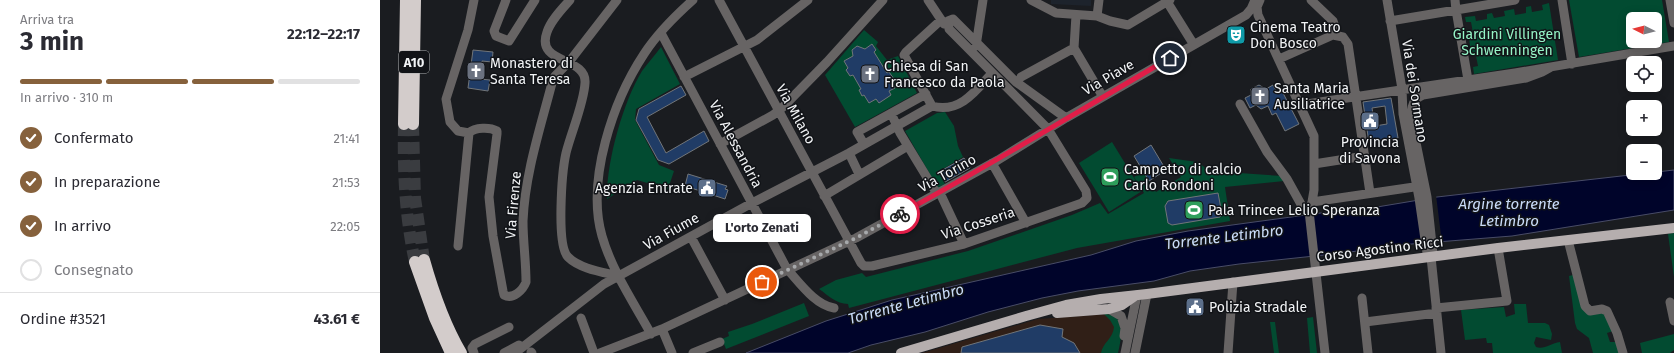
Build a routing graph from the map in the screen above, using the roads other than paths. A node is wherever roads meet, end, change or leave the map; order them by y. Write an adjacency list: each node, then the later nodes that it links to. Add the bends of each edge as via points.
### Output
1 (406, 0): 2 (highway, A10, via 408,124)
2 (415, 0)
3 (474, 0): 62 (street, via 468,30 446,99 450,122 458,131)
4 (506, 0): 5 (street, via 494,31 496,36 508,40)
5 (535, 0)
6 (570, 0): 43 (street, via 547,30 545,40 545,48 549,52)
7 (617, 0): 43 (street)
8 (693, 0): 34 (street)
9 (719, 0): 39 (street, Via Milano)
10 (808, 0): 39 (street, via 757,40)
11 (883, 0): 57 (street)
12 (928, 0): 30 (street)
13 (983, 0): 36 (street)
14 (1031, 0): 26 (street, via 1056,13)
15 (1099, 0): 29 (street)
16 (1255, 0): 27 (street, Via Piave)
17 (1260, 0): 28 (street, via 1257,7)
18 (1311, 0): 35 (street, via 1333,21 1336,30)
19 (1387, 0): 31 (street, Via dei Sormano)
20 (1455, 0): 25 (street)
21 (1515, 0): 25 (street)
22 (1562, 0): 44 (street)
23 (1670, 0): 32 (street)
24 (1168, 1): 29 (street, via 1128,24); 37 (street)
25 (1456, 10): 31 (street); 49 (street)
26 (1076, 15): 29 (street); 40 (street)
27 (1246, 15): 28 (street, Via Piave); 37 (street, Via Piave)
28 (1258, 15): 42 (street)
29 (1097, 16)
30 (941, 20): 33 (street); 51 (street, via 904,55)
31 (1390, 21): 50 (street, Via dei Sormano)
32 (1674, 23)
33 (949, 29): 36 (street, via 948,21 954,19); 41 (street)
34 (661, 33): 47 (street, Via Alessandria); 93 (street, via 634,70 616,108 604,150 598,191 600,226 606,248)
35 (1333, 35): 42 (street); 53 (street, via 1343,37 1348,44)
36 (976, 43): 41 (street); 59 (street, via 1016,82)
37 (1194, 44): 52 (street, Via Piave)
38 (1674, 46): 44 (street)
39 (744, 47): 47 (street); 57 (street, Via Milano)
40 (1074, 48): 48 (street); 52 (street)
41 (975, 56): 46 (street)
42 (1279, 59): 55 (street)
43 (569, 62): 62 (street, Via Firenze, via 555,76 533,151 524,220 526,282 521,291 512,296 508,297 502,291 490,207 490,184 497,131 476,129); 93 (street, via 583,73 585,84 565,154 561,238 564,251 566,256 578,264)
44 (1572, 64): 45 (street)
45 (1551, 67): 49 (street); 76 (street, Via dei Sormano, via 1517,80 1418,97 1411,108)
46 (992, 73): 56 (street, via 963,102 945,108); 61 (street)
47 (684, 77): 63 (street, Via Alessandria)
48 (1021, 77)
49 (1468, 80): 50 (street)
50 (1402, 89): 53 (street); 72 (street, Via dei Sormano, via 1403,114)
51 (926, 94): 56 (street); 58 (street)
52 (1103, 97): 59 (street, Via Piave)
53 (1357, 97): 55 (street); 67 (street)
54 (1240, 104): 79 (street, via 1266,152 1282,172 1302,206)
55 (1300, 105): 69 (street, via 1314,136)
56 (932, 106): 60 (street, Via Fiume)
57 (778, 111): 63 (street); 70 (street, Via Milano)
58 (891, 113): 60 (street); 64 (street, via 856,132)
59 (1066, 118): 61 (street, Via Piave)
60 (897, 127): 64 (street, Via Fiume); 65 (street)
61 (1048, 129): 68 (street, Via Torino); 80 (street, Via Cosseria, via 1088,196 1084,202)
62 (469, 133): 86 (street)
63 (720, 144): 78 (street, Via Alessandria)
64 (864, 144): 66 (street, Via Fiume)
65 (908, 146): 71 (street); 73 (street)
66 (849, 153): 70 (street, Via Fiume); 71 (street)
67 (1365, 156): 69 (street); 74 (street)
68 (992, 163): 73 (street, Via Torino); 80 (street)
69 (1314, 164): 77 (street)
70 (812, 172): 75 (street, Via Milano); 78 (street, Via Fiume)
71 (859, 174): 75 (street)
72 (1417, 187): 74 (street); 76 (street, Via dei Sormano)
73 (939, 193): 84 (street, Via Torino); 85 (street)
74 (1370, 193): 77 (street)
75 (824, 196): 84 (street, Via Milano)
76 (1423, 197): 88 (street, Via dei Sormano)
77 (1312, 202): 79 (street)
78 (752, 203): 82 (street, Via Fiume); 92 (street, Via Alessandria)
79 (1309, 211): 91 (street)
80 (1026, 223): 85 (street, Via Cosseria)
81 (1674, 228): 83 (main road, Corso Agostino Ricci)
82 (691, 237): 93 (street, Via Fiume); 98 (street)
83 (1568, 240): 87 (main road, Corso Agostino Ricci); 129 (street, via 1585,306 1590,311 1607,311)
84 (849, 241): 90 (street, Via Milano); 92 (street, Via Torino)
85 (964, 244): 90 (street, Via Cosseria, via 880,265)
86 (458, 246)
87 (1498, 248): 88 (main road, Corso Agostino Ricci); 103 (street, via 1507,301)
88 (1430, 250): 91 (main road, Corso Agostino Ricci); 103 (street, Via dei Sormano)
89 (420, 261): 99 (highway)
90 (864, 266)
91 (1315, 267): 94 (main road, Corso Agostino Ricci); 126 (street)
92 (787, 270): 98 (street, Via Torino); 101 (street, Via Alessandria, via 824,306)
93 (619, 276): 110 (street); 112 (street, Via Fiume, via 604,284)
94 (1233, 282): 95 (main road, Corso Agostino Ricci); 125 (street)
95 (1147, 294): 96 (main road, Corso Agostino Ricci); 124 (street)
96 (1137, 295): 102 (main road, Corso Agostino Ricci, via 1122,305); 104 (main road, Corso Agostino Ricci, via 1101,299); 123 (street)
97 (1362, 298): 107 (street)
98 (725, 300): 109 (street, Via Torino)
99 (433, 302): 113 (highway); 114 (highway)
100 (1670, 302): 106 (street)
101 (834, 308)
102 (1109, 309): 104 (main road, Corso Agostino Ricci); 123 (street, via 1121,316 1124,321)
103 (1437, 311): 107 (street); 128 (street, Via dei Sormano)
104 (1026, 316): 122 (main road, Corso Agostino Ricci)
105 (581, 318): 118 (street)
106 (1674, 321)
107 (1365, 322): 127 (street)
108 (509, 327): 115 (street, via 475,344 472,348)
109 (662, 330): 110 (street, Via Torino); 120 (street)
110 (651, 334): 119 (street, Via Torino)
111 (720, 342): 121 (street)
112 (526, 344): 116 (street); 117 (street)
113 (451, 353)
114 (461, 353)
115 (474, 353)
116 (504, 353)
117 (515, 353)
118 (594, 353)
119 (600, 353)
120 (672, 353)
121 (693, 353)
122 (901, 353)
123 (1124, 353)
124 (1135, 353)
125 (1228, 353)
126 (1325, 353)
127 (1368, 353)
128 (1441, 353)
129 (1623, 353)

